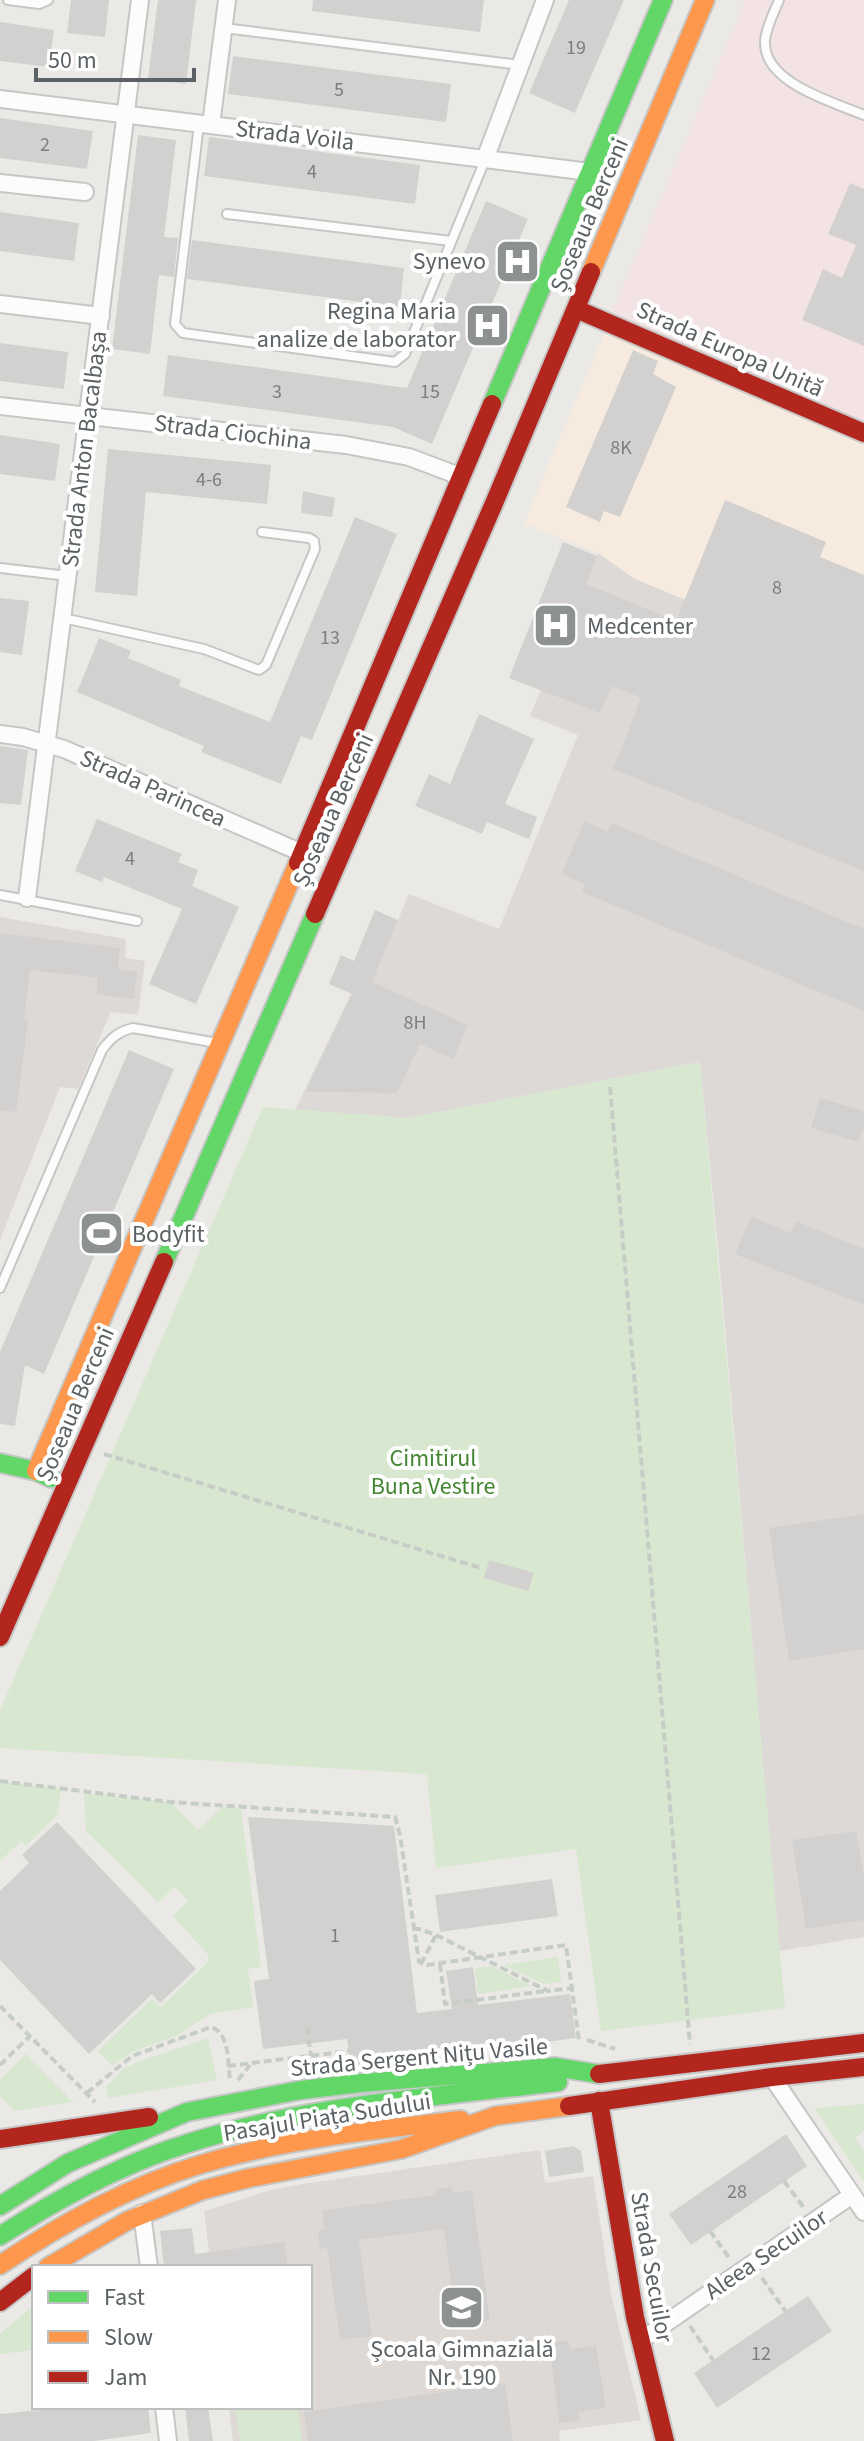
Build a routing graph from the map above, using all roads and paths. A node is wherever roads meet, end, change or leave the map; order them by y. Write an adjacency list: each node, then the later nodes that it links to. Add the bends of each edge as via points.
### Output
1 (8, 0): 2 (lane)
2 (48, 0)
3 (140, 0): 12 (street, Strada Anton Bacalbașa)
4 (227, 0): 9 (street)
5 (545, 0): 10 (street)
6 (663, 0): 16 (main road, Șoseaua Berceni)
7 (705, 0): 22 (main road, Șoseaua Berceni)
8 (779, 0): 13 (lane, via 766,35 771,65 793,84)
9 (224, 28): 10 (lane); 14 (street)
10 (520, 65): 15 (street)
11 (0, 99): 12 (street, Strada Voila)
12 (126, 115): 14 (street, Strada Voila); 23 (street, Strada Anton Bacalbașa)
13 (864, 115)
14 (205, 124): 15 (street, Strada Voila); 20 (lane, via 175,324 183,333 395,362 405,354)
15 (485, 159): 16 (street, Strada Voila); 20 (lane)
16 (590, 172): 27 (main road, Șoseaua Berceni)
17 (0, 183): 18 (street)
18 (85, 192)
19 (227, 214): 20 (lane)
20 (451, 241)
21 (0, 304): 23 (street)
22 (576, 309): 26 (main road, Strada Europa Unită); 32 (main road, Șoseaua Berceni)
23 (101, 316): 25 (street, Strada Anton Bacalbașa)
24 (0, 406): 25 (street, Strada Ciochina)
25 (88, 415): 27 (street, Strada Ciochina, via 378,450); 30 (street, Strada Anton Bacalbașa)
26 (864, 433)
27 (462, 477): 32 (main road, Șoseaua Berceni)
28 (262, 532): 31 (lane, via 309,538 315,549 266,665 259,670 204,649)
29 (0, 568): 30 (lane)
30 (68, 576): 31 (street, Strada Anton Bacalbașa)
31 (63, 618): 34 (street, Strada Anton Bacalbașa)
32 (401, 670): 35 (main road, Șoseaua Berceni); 45 (main road, Șoseaua Berceni)
33 (0, 734): 34 (street, Strada Parincea)
34 (47, 743): 35 (street, Strada Parincea); 37 (street, Strada Anton Bacalbașa)
35 (302, 853): 39 (main road, Șoseaua Berceni)
36 (0, 895): 37 (lane)
37 (27, 898): 38 (lane)
38 (137, 921)
39 (221, 1044): 41 (lane, via 133,1028 108,1042); 44 (main road, Șoseaua Berceni)
40 (610, 1087): 65 (path)
41 (0, 1288)
42 (110, 1457): 46 (path)
43 (0, 1463): 44 (main road)
44 (36, 1471): 45 (main road)
45 (66, 1484): 47 (main road, Șoseaua Berceni)
46 (481, 1568)
47 (0, 1637)
48 (0, 1781): 49 (path, via 209,1806 391,1816 398,1821)
49 (413, 1929): 50 (path); 52 (path)
50 (436, 1935): 51 (path); 52 (path)
51 (482, 1957): 53 (path); 54 (path, via 566,1945); 55 (path)
52 (421, 1964): 53 (path)
53 (440, 1964): 55 (path, via 445,2004)
54 (572, 1988): 55 (path); 60 (path)
55 (548, 1991)
56 (0, 2006): 58 (path)
57 (307, 2027): 64 (path)
58 (30, 2036): 67 (path); 72 (path)
59 (587, 2040): 62 (path)
60 (579, 2041)
61 (864, 2043): 65 (main road, Strada Sergent Nițu Vasile)
62 (618, 2050)
63 (349, 2051): 64 (path)
64 (311, 2056): 66 (path)
65 (693, 2062): 70 (main road, Strada Sergent Nițu Vasile)
66 (251, 2064): 68 (path); 68 (path, via 231,2088)
67 (0, 2065)
68 (228, 2066): 72 (path, via 221,2032 211,2027 132,2056)
69 (864, 2067): 71 (main road)
70 (592, 2075): 75 (main road, Strada Sergent Nițu Vasile, via 555,2067 389,2081 301,2090); 85 (main road, Pasajul Piața Sudului, via 338,2110 226,2132 120,2169)
71 (772, 2077): 73 (main road); 79 (street, Aleea Secuilor)
72 (87, 2093): 74 (path)
73 (599, 2101): 76 (main road); 94 (main road, Strada Secuilor)
74 (102, 2109)
75 (187, 2112): 77 (main road); 80 (main road, Strada Sergent Nițu Vasile, via 68,2163)
76 (495, 2116): 82 (main road, via 402,2149 227,2183); 86 (main road, Pasajul Piața Sudului, via 323,2137 200,2165 98,2206)
77 (0, 2139)
78 (784, 2181): 83 (path)
79 (852, 2195): 81 (street, Aleea Secuilor); 83 (street, Aleea Secuilor)
80 (0, 2206)
81 (864, 2212)
82 (142, 2213): 87 (main road); 88 (street)
83 (813, 2222): 89 (street, Aleea Secuilor)
84 (710, 2231): 89 (path)
85 (0, 2236)
86 (0, 2265)
87 (51, 2265)
88 (149, 2265)
89 (746, 2268): 92 (path); 93 (street, Aleea Secuilor)
90 (32, 2278): 91 (main road)
91 (0, 2302)
92 (786, 2312)
93 (681, 2313): 94 (street, Aleea Secuilor); 95 (path)
94 (640, 2341): 98 (main road, Strada Secuilor)
95 (713, 2360)
96 (164, 2409): 97 (street)
97 (168, 2441)
98 (665, 2441)

